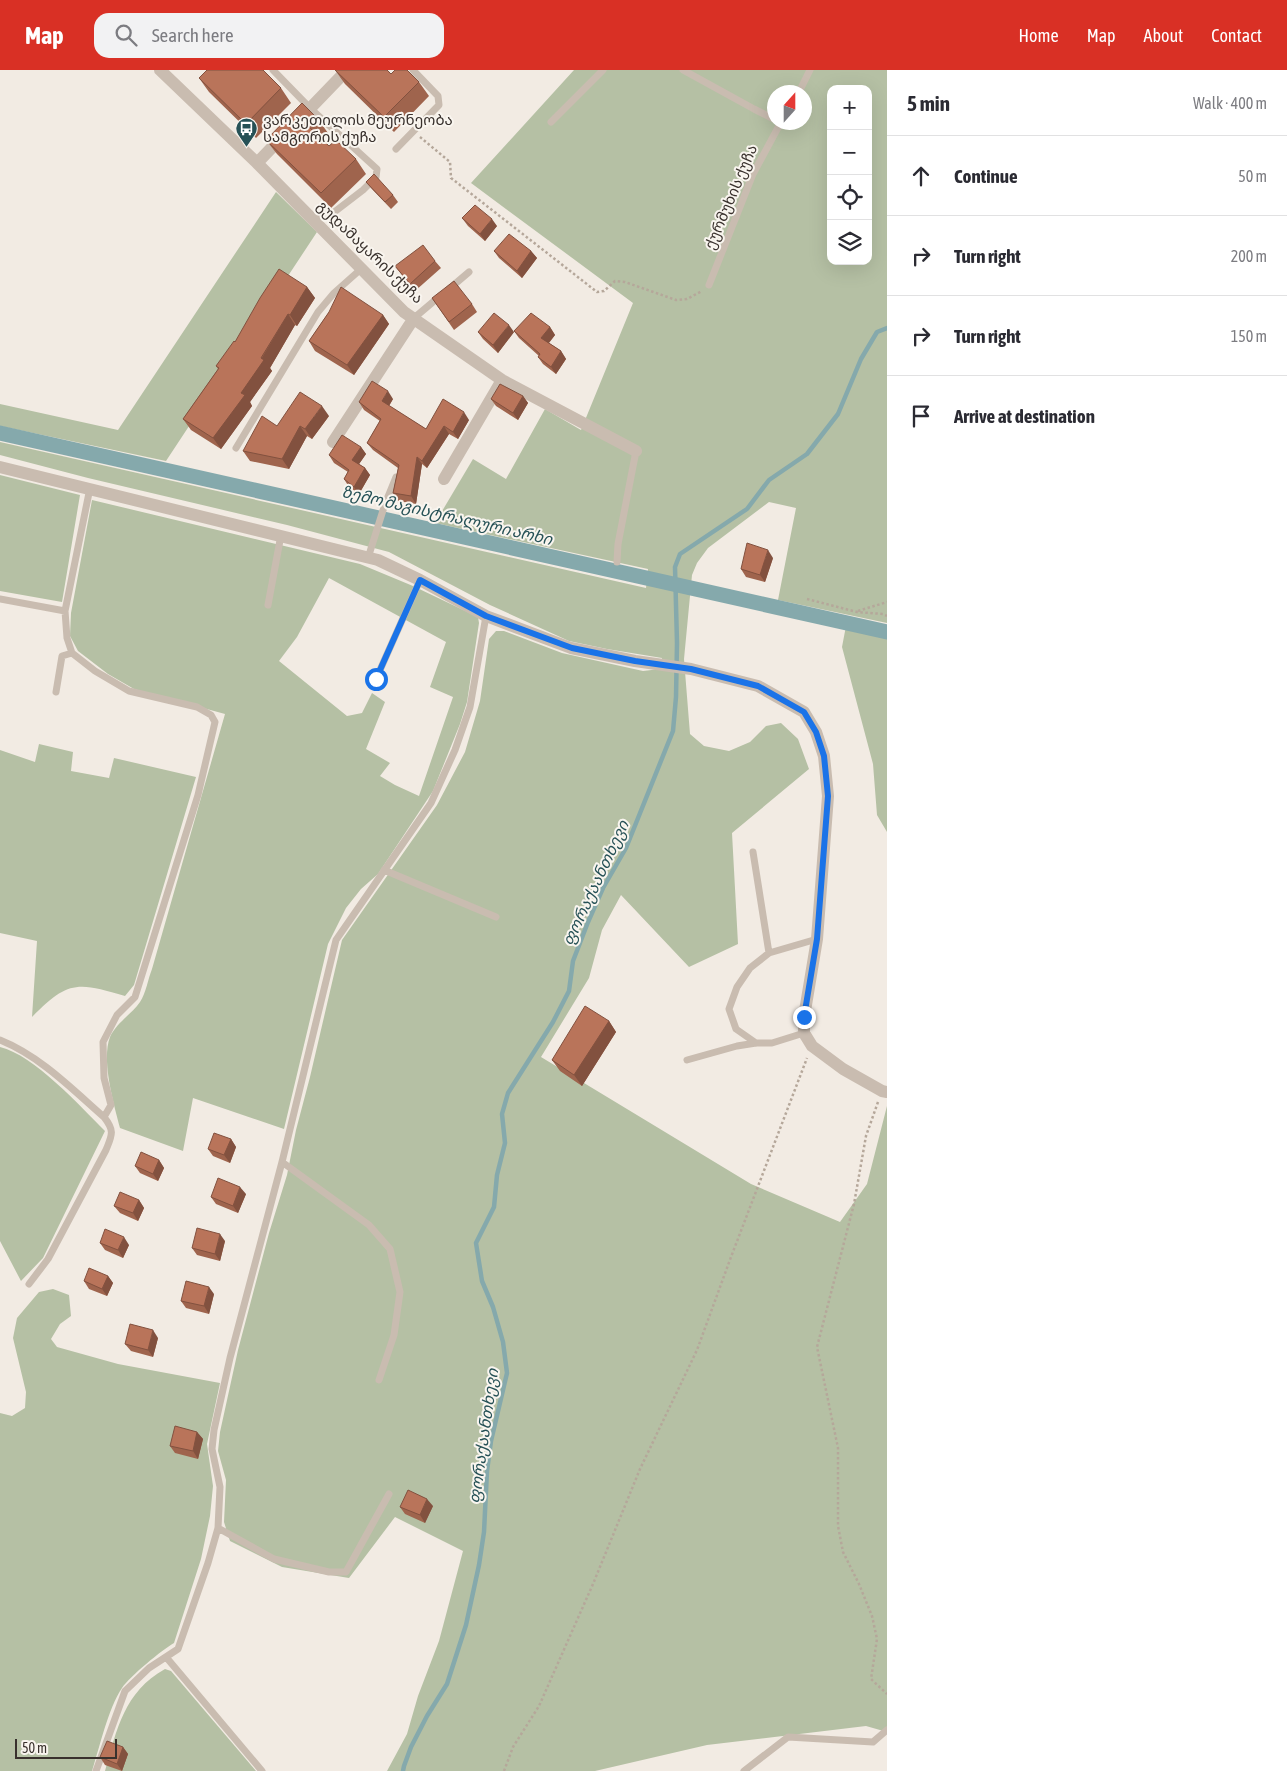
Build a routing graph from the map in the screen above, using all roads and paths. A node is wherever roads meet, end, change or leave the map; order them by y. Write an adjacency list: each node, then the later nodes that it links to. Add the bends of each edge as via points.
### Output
1 (160, 70): 15 (street, გუდამაყარის ქუჩა)
2 (273, 70): 9 (lane)
3 (347, 70): 9 (street)
4 (413, 70): 13 (lane, via 438,96 439,105)
5 (603, 70): 11 (lane)
6 (683, 70): 10 (lane)
7 (810, 70): 8 (lane)
8 (802, 85)
9 (310, 108): 15 (street); 16 (lane, via 378,173 363,190 333,213)
10 (767, 116)
11 (551, 122)
12 (777, 130): 19 (lane, ქურმუხის ქუჩა, via 753,174)
13 (414, 131): 14 (lane); 19 (path, via 450,162 451,178 596,292 604,291 615,281 676,300 687,299)
14 (396, 149)
15 (257, 164): 16 (street, გუდამაყარის ქუჩა)
16 (312, 218): 17 (street, გუდამაყარის ქუჩა)
17 (361, 269): 20 (street, გუდამაყარის ქუჩა); 23 (lane, via 334,292 318,312)
18 (469, 272): 20 (lane)
19 (709, 285)
20 (414, 318): 21 (street, გუდამაყარის ქუჩა); 22 (street)
21 (502, 380): 24 (street, გუდამაყარის ქუჩა); 27 (street)
22 (332, 442)
23 (236, 448)
24 (636, 451): 31 (lane)
25 (0, 467): 28 (street)
26 (396, 477): 30 (lane)
27 (444, 479)
28 (90, 488): 29 (street); 37 (lane)
29 (281, 535): 30 (street); 36 (lane)
30 (370, 552): 32 (street, via 378,560)
31 (617, 562)
32 (420, 580): 39 (street); 42 (lane)
33 (0, 599): 37 (lane)
34 (807, 599): 38 (path)
35 (887, 602): 38 (path)
36 (268, 605)
37 (65, 611): 41 (lane)
38 (856, 612): 40 (path)
39 (486, 616): 45 (lane, via 470,707 456,750 431,803); 47 (street, via 572,648 691,669 758,686 804,712 816,732 824,756 828,796)
40 (887, 616)
41 (72, 653): 43 (lane, via 62,656); 55 (lane, via 129,691 197,707 216,722 198,795 135,997 117,1015 103,1042 104,1078 110,1104)
42 (376, 679)
43 (56, 692)
44 (753, 852): 48 (lane)
45 (384, 870): 46 (lane); 56 (lane, via 336,940)
46 (496, 917)
47 (817, 939): 48 (lane); 49 (street)
48 (769, 953): 51 (lane, via 750,968 737,986 729,1009 736,1029)
49 (804, 1033): 51 (lane, via 772,1043); 52 (street)
50 (0, 1040): 55 (lane, via 54,1072)
51 (756, 1042): 53 (lane)
52 (812, 1046): 54 (street, via 842,1069); 66 (path, via 697,1350 640,1468 539,1706 513,1747)
53 (686, 1060)
54 (884, 1092): 62 (path, via 866,1136 854,1204 816,1347 838,1448 838,1526 843,1552 872,1616 877,1640 871,1679)
55 (104, 1117): 57 (lane, via 112,1134 106,1150 48,1258)
56 (282, 1162): 58 (lane, via 369,1225 390,1249 400,1292 394,1335); 60 (lane, via 214,1430 212,1449 220,1487)
57 (29, 1284)
58 (379, 1380)
59 (389, 1494): 60 (lane, via 346,1572 329,1572 274,1559)
60 (218, 1528): 61 (lane, via 178,1649)
61 (166, 1657): 64 (lane, via 125,1691); 65 (lane)
62 (887, 1694)
63 (887, 1730): 67 (lane, via 873,1742 788,1737)
64 (96, 1771)
65 (262, 1771)
66 (504, 1771)
67 (744, 1771)

